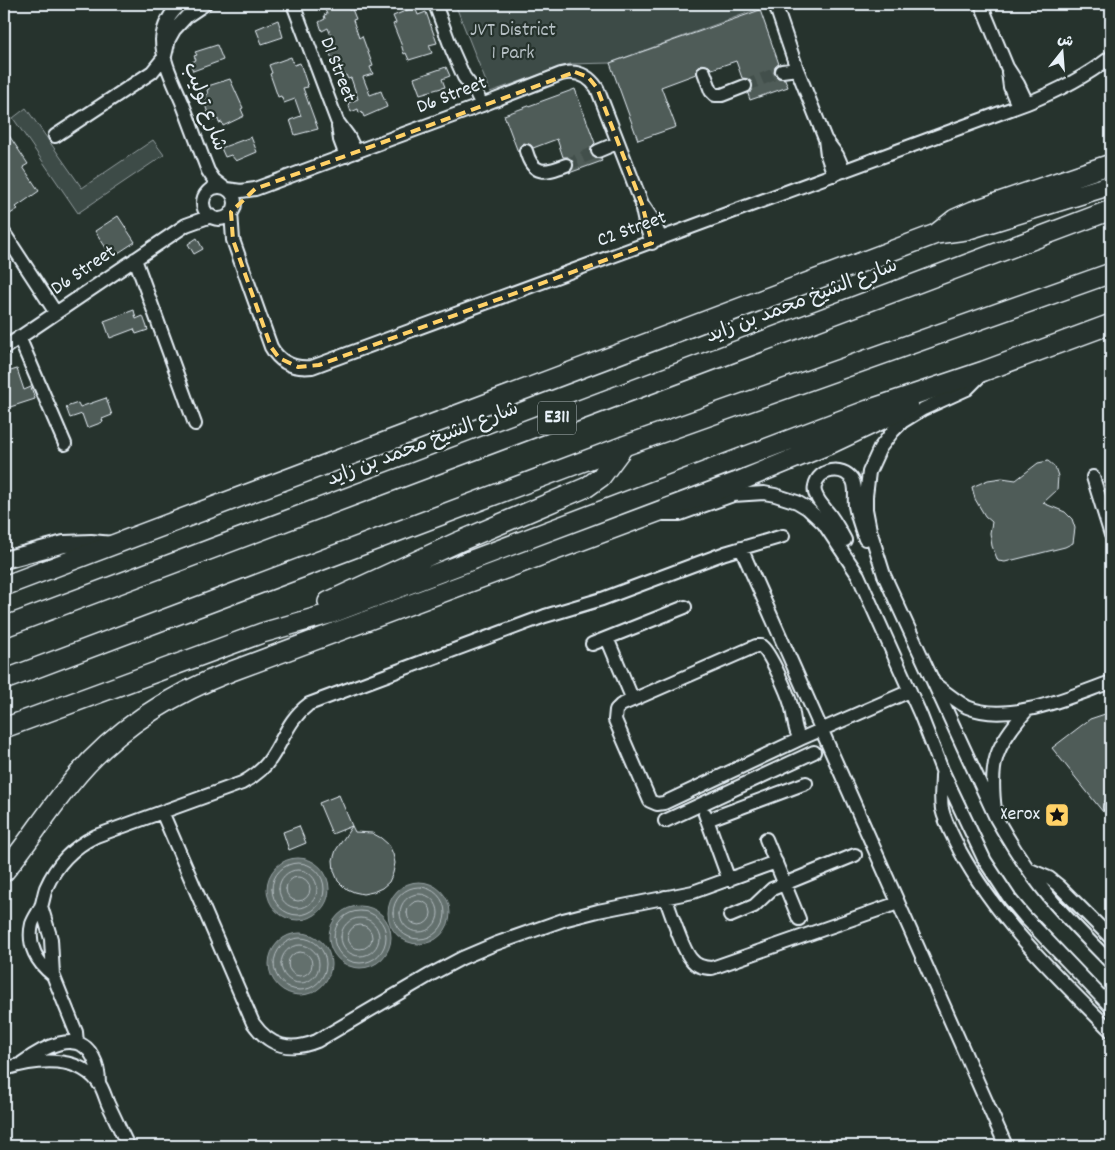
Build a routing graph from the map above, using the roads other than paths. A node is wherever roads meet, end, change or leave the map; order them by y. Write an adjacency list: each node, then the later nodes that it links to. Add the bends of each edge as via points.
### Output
1 (182, 4): 7 (street, شارع توليب, via 172,13 164,30)
2 (205, 4): 7 (street, شارع توليب, via 174,30)
3 (293, 4): 21 (street, D1 Street, via 337,121 348,136)
4 (435, 4): 16 (street, via 464,78 475,90)
5 (775, 4): 9 (street)
6 (981, 4): 15 (street, via 1007,67 1018,84)
7 (165, 56): 11 (street); 13 (street, شارع توليب)
8 (1111, 57): 15 (street, C2 Street, via 1074,82)
9 (797, 69): 10 (street); 25 (street, via 825,139 837,155)
10 (782, 71)
11 (152, 72): 13 (street); 17 (street)
12 (704, 72): 14 (street, via 710,91 715,95)
13 (171, 74): 24 (street, شارع توليب)
14 (745, 86)
15 (1022, 105): 25 (street, C2 Street)
16 (477, 107): 18 (street, D6 Street, via 561,74 575,72 593,82); 21 (street, D6 Street)
17 (54, 136)
18 (617, 143): 20 (street); 37 (street, D6 Street, via 642,204 653,220)
19 (526, 151): 22 (street, via 529,161 539,170 548,171)
20 (598, 151)
21 (351, 154): 28 (street, D6 Street)
22 (566, 164)
23 (1111, 164): 35 (highway, via 973,211)
24 (208, 171): 27 (street, شارع توليب); 29 (street, شارع توليب)
25 (839, 173): 37 (street, C2 Street)
26 (1111, 185): 35 (highway, via 966,230)
27 (225, 188): 28 (street, D6 Street); 29 (street, via 213,188); 30 (street, via 234,200)
28 (255, 189): 30 (street, D6 Street)
29 (204, 199): 32 (street, via 205,209); 33 (street, D6 Street)
30 (232, 210): 32 (street, via 222,218); 36 (street, C2 Street)
31 (1111, 210): 60 (highway, شارع الشيخ محمد بن زايد / E311)
32 (213, 217): 33 (street, D6 Street); 36 (street, C2 Street)
33 (186, 226): 38 (street, D6 Street)
34 (4, 233): 40 (street)
35 (936, 234): 53 (highway)
36 (233, 240): 37 (street, C2 Street, via 271,347 291,366 305,368)
37 (657, 241)
38 (135, 259): 40 (street, D6 Street); 46 (street)
39 (1111, 273): 48 (highway, E311)
40 (56, 313): 42 (street, D6 Street)
41 (1111, 324): 44 (highway)
42 (19, 337): 43 (street, D6 Street); 47 (street)
43 (4, 348)
44 (984, 371): 45 (highway); 56 (street, via 967,389 923,408 902,422 886,439 875,458 867,484 866,509)
45 (956, 380): 50 (highway, via 832,443); 61 (highway, via 332,612)
46 (195, 424)
47 (64, 444)
48 (624, 446): 61 (highway, via 601,477 588,487 458,542); 64 (highway, E311)
49 (1092, 477): 51 (street)
50 (654, 514): 57 (street, via 680,514 724,497 742,494 764,493 786,498 807,508 824,524); 85 (highway, via 182,692 141,717 99,753 72,782)
51 (1111, 534)
52 (783, 536): 54 (street)
53 (113, 546): 55 (main road, via 64,544); 58 (highway)
54 (742, 548): 71 (street); 77 (street, via 602,599 545,616 309,704 291,720 271,758 253,777)
55 (4, 560)
56 (881, 568): 57 (street, via 861,529 854,482 842,472 827,472 816,482 816,496 842,535); 66 (street)
57 (858, 575): 67 (street)
58 (4, 586)
59 (685, 607): 62 (street)
60 (4, 627)
61 (262, 633): 70 (highway)
62 (607, 638): 63 (street); 68 (street)
63 (592, 644)
64 (4, 680)
65 (1111, 682): 69 (street)
66 (933, 684): 69 (street, via 959,702 979,710); 78 (street)
67 (910, 692): 71 (street); 74 (street)
68 (633, 700): 72 (street, via 751,647 761,646 789,698 794,728); 72 (street, via 618,707 615,717 647,797 657,804)
69 (1027, 710): 78 (street, via 1004,738 996,755 992,783)
70 (4, 728)
71 (822, 729): 72 (street); 89 (street)
72 (800, 739)
73 (814, 752): 76 (street)
74 (942, 770): 96 (street, via 974,841 1010,899); 97 (street, via 943,811 979,883 1016,933)
75 (806, 782): 79 (street)
76 (701, 804): 79 (street); 80 (street)
77 (162, 812): 88 (street, via 253,1023 267,1038 286,1047 317,1041 430,975 495,944 572,918); 90 (street, via 96,836 79,846 55,871)
78 (996, 818): 84 (street)
79 (707, 820): 86 (street)
80 (665, 821)
81 (766, 839): 83 (street)
82 (855, 856): 87 (street)
83 (776, 862): 86 (street); 87 (street)
84 (1027, 868): 93 (street, via 1059,886); 94 (street, via 1064,915)
85 (4, 872)
86 (729, 880): 88 (street)
87 (784, 884): 91 (street, via 772,889 748,909); 92 (street)
88 (665, 897): 89 (street, via 687,954 700,966 712,968)
89 (898, 903): 103 (street)
90 (41, 906): 95 (street, via 51,939); 95 (street, via 32,924 32,943 39,961)
91 (730, 916)
92 (799, 919)
93 (1111, 938)
94 (1111, 963)
95 (53, 975): 98 (street, via 76,1032)
96 (1111, 1007)
97 (1111, 1031)
98 (77, 1043): 99 (street, via 64,1042 52,1046); 101 (street, via 92,1054 98,1067)
99 (21, 1064): 100 (street); 101 (street, via 54,1061 70,1064)
100 (4, 1069)
101 (99, 1084): 102 (street)
102 (128, 1146)
103 (1006, 1146)

